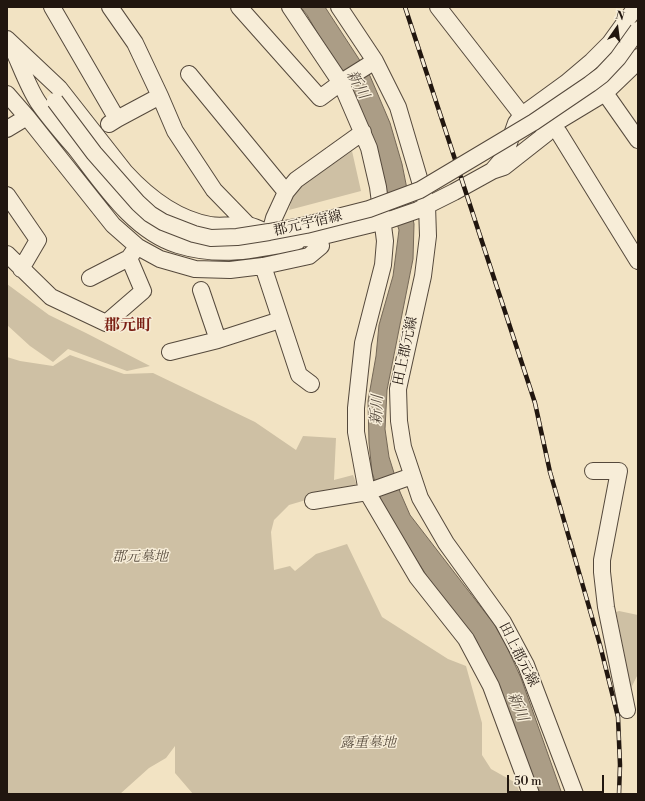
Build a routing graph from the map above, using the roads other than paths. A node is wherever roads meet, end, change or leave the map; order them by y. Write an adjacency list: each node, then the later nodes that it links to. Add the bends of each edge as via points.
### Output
1 (52, 7): 17 (street, via 113,122)
2 (110, 7): 17 (street, via 135,43)
3 (239, 7): 14 (street, via 320,98)
4 (290, 7): 14 (street)
5 (339, 7): 10 (street, 田上郡元線)
6 (438, 7): 18 (street)
7 (636, 7): 12 (street, via 610,43)
8 (638, 30): 9 (street, 郡元宇宿線, bridge, via 618,58 590,84 534,122 420,190 369,209 306,225 237,237 211,238 164,222 138,203 94,153)
9 (7, 38): 30 (street, via 59,88 125,172 145,193 166,208 190,219 210,225); 32 (street, via 38,101 112,195 138,222 156,235 178,245 216,252 244,252)
10 (374, 61): 14 (street); 28 (street, 田上郡元線, via 398,107)
11 (636, 65): 15 (street)
12 (582, 69): 15 (street); 18 (street)
13 (189, 74): 26 (street)
14 (342, 82): 23 (street)
15 (605, 93): 20 (street); 24 (street)
16 (7, 94): 19 (street)
17 (160, 96): 30 (street, via 175,131 214,190)
18 (522, 115): 22 (street)
19 (27, 117): 21 (street); 33 (street)
20 (552, 125): 22 (street, via 519,140); 25 (street, via 546,134 504,167); 35 (street)
21 (7, 129)
22 (514, 130): 25 (street, via 504,157)
23 (363, 132): 26 (street, via 296,180); 29 (street)
24 (638, 140)
25 (492, 171): 28 (street)
26 (286, 192): 31 (street)
27 (7, 195): 37 (street, via 38,240)
28 (423, 208): 29 (street); 45 (street, 田上郡元線, via 428,236 423,276 398,389 403,447)
29 (386, 220): 32 (street); 46 (street, via 383,265 363,343 356,408 356,432)
30 (248, 225): 31 (street)
31 (270, 233): 32 (street, via 295,239)
32 (314, 238): 36 (street, via 320,246 309,256)
33 (133, 252): 36 (street, via 195,269 230,270); 37 (street, via 143,291 106,324 51,298); 38 (street)
34 (7, 254): 37 (street)
35 (638, 261)
36 (263, 266): 40 (street)
37 (21, 269)
38 (90, 278)
39 (200, 290): 41 (street)
40 (280, 320): 41 (street); 43 (street, via 299,375)
41 (218, 340): 42 (street)
42 (170, 352)
43 (311, 384)
44 (593, 471): 48 (street, via 619,471 602,572 606,607)
45 (412, 476): 46 (street); 50 (street, 田上郡元線, via 420,498 446,543 503,622 526,665)
46 (367, 492): 47 (street); 49 (street, via 417,576 466,639 491,686)
47 (313, 501)
48 (628, 710)
49 (531, 794)
50 (575, 794)

